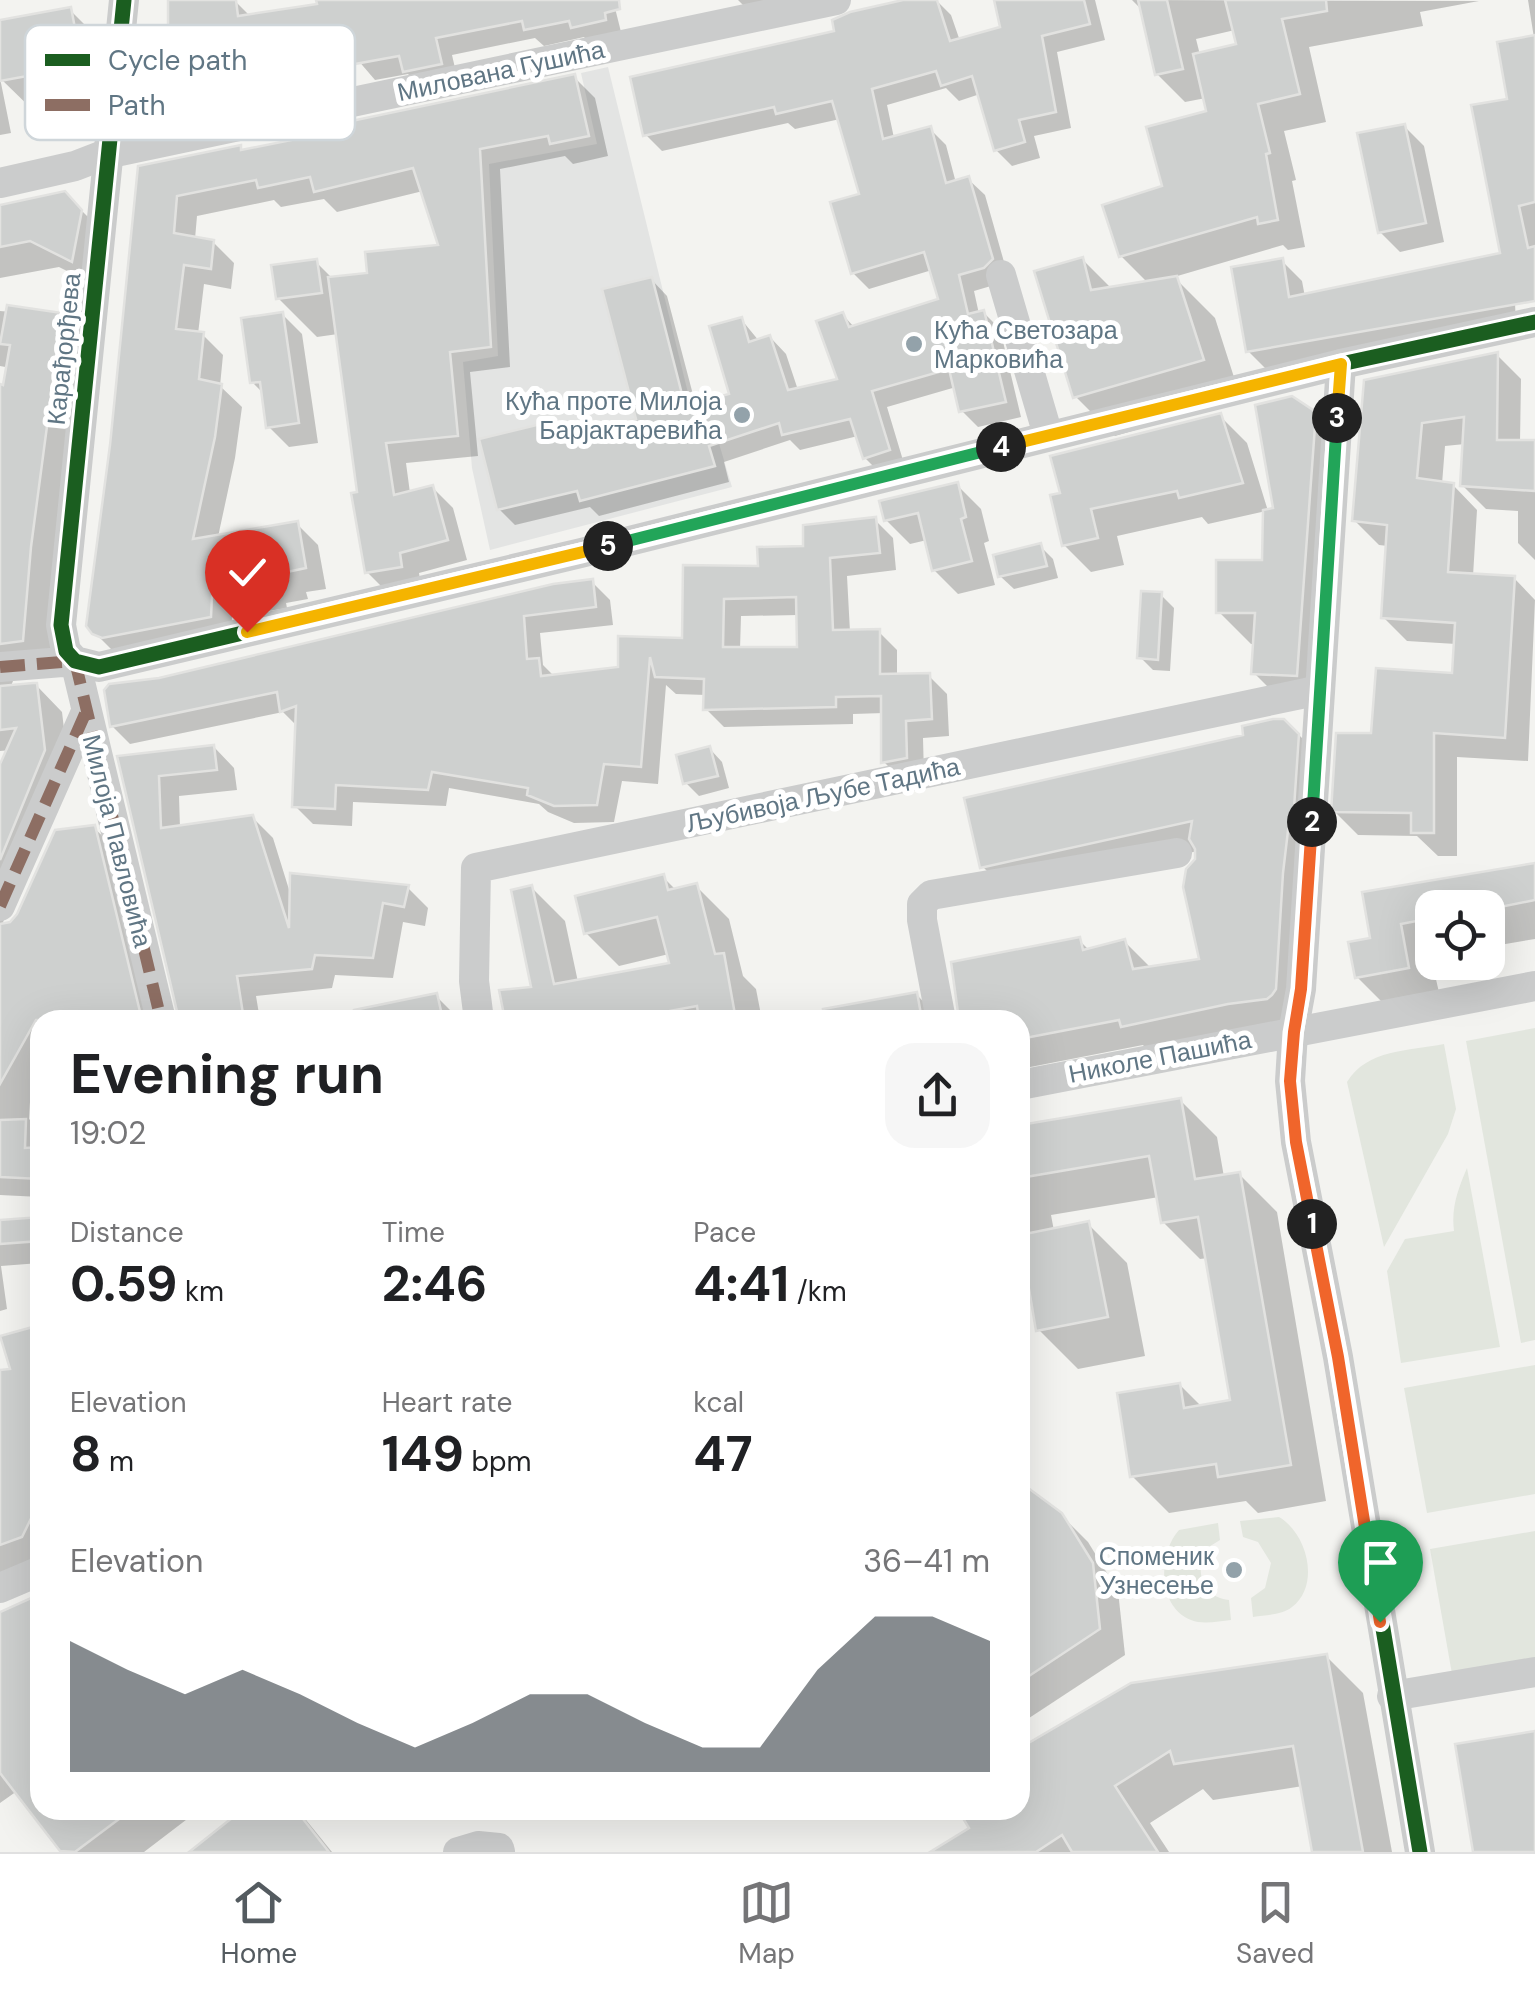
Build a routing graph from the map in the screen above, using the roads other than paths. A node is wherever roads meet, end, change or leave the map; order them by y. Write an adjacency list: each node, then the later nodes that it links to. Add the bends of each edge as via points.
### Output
1 (124, 0): 3 (street, Карађорђева)
2 (836, 0): 4 (street, Милована Гушића)
3 (121, 25)
4 (355, 101)
5 (108, 140): 7 (street, Карађорђева)
6 (172, 140): 7 (street, Милована Гушића)
7 (106, 154): 8 (street, Милована Гушића); 13 (street, Карађорђева, via 61,625 66,651)
8 (0, 183)
9 (1000, 275): 12 (street)
10 (1535, 322): 11 (street)
11 (1341, 364): 12 (street); 15 (street)
12 (1048, 435): 13 (street, via 112,664)
13 (76, 661): 14 (street); 16 (street, Милоја Павловића)
14 (0, 666)
15 (1320, 690): 21 (street, Љубивоја Љубе Тадића, via 476,868); 23 (street)
16 (86, 714): 18 (street); 20 (street, Милоја Павловића)
17 (1177, 853): 22 (street, via 932,895 922,904 922,920)
18 (0, 906)
19 (1535, 986): 23 (street, Николе Пашића)
20 (159, 1010)
21 (478, 1010)
22 (939, 1010)
23 (1294, 1032): 24 (street, Николе Пашића); 28 (street, via 1296,1142)
24 (1030, 1083)
25 (30, 1574): 26 (street)
26 (0, 1588)
27 (1535, 1672): 28 (street)
28 (1392, 1696): 31 (street)
29 (458, 1852): 30 (street, via 478,1846)
30 (500, 1852)
31 (1420, 1852)

